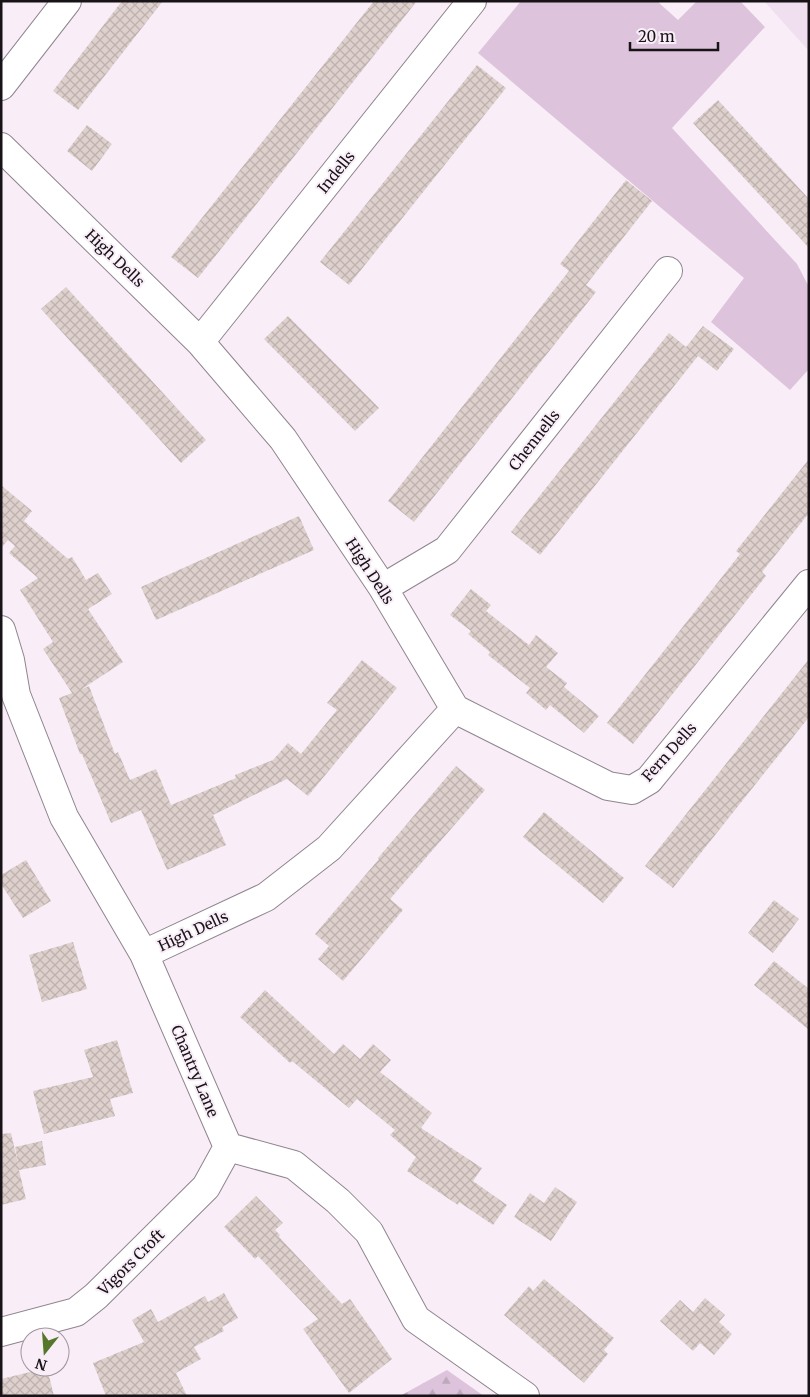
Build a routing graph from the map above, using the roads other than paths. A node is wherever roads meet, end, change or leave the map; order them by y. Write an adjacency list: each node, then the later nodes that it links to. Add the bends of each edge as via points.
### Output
1 (67, 1): 3 (street)
2 (472, 1): 6 (street, Indells)
3 (1, 86)
4 (1, 147): 6 (street, High Dells)
5 (668, 271): 8 (street, Chennells, via 447,550)
6 (200, 342): 8 (street, High Dells, via 283,439)
7 (809, 584): 11 (street, Fern Dells, via 649,780 632,790 608,786)
8 (382, 588): 11 (street, High Dells)
9 (1, 630): 10 (street, Chantry Lane, via 10,660)
10 (8, 697): 12 (street, Chantry Lane, via 64,816)
11 (455, 709): 12 (street, High Dells, via 329,848 266,897)
12 (144, 954): 13 (street, Chantry Lane)
13 (228, 1147): 14 (street, Vigors Croft, via 206,1187 96,1296 76,1312); 15 (street, via 294,1165 338,1201 368,1232 416,1319)
14 (1, 1332)
15 (525, 1396)

